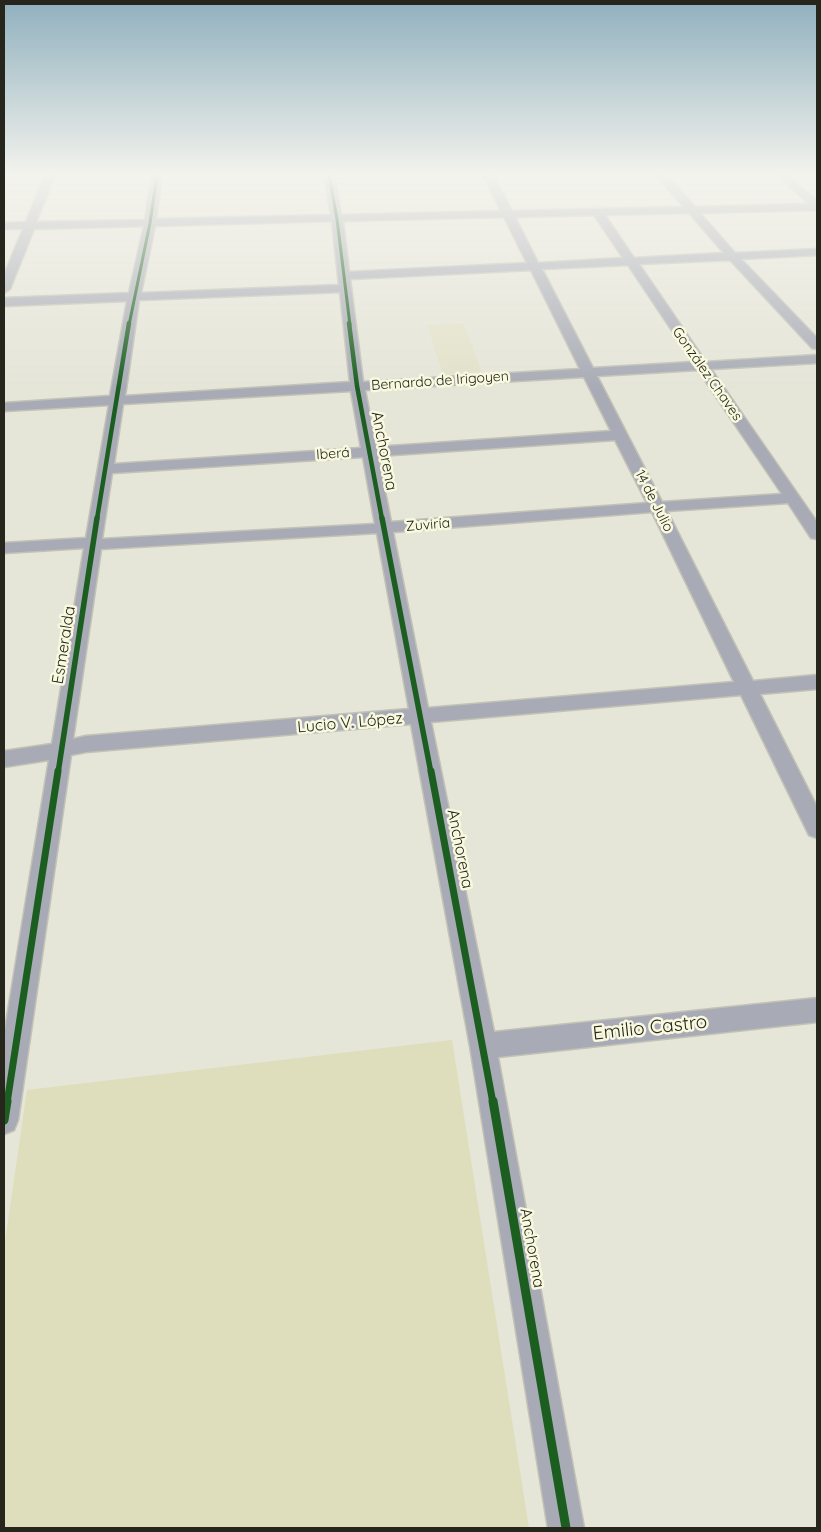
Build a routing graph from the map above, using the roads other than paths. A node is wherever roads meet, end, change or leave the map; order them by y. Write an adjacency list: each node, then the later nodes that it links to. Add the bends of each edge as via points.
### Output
1 (22, 246): 12 (street)
2 (145, 246): 13 (street, Esmeralda)
3 (341, 246): 11 (street, Anchorena)
4 (525, 246): 10 (street, 14 de Julio)
5 (620, 246): 9 (street, González Chaves)
6 (724, 246): 8 (street)
7 (817, 252): 8 (street)
8 (734, 258): 9 (street); 15 (street)
9 (630, 262): 10 (street); 17 (street, González Chaves)
10 (535, 267): 11 (street); 18 (street, 14 de Julio)
11 (345, 282): 13 (street); 19 (street, Anchorena)
12 (4, 289)
13 (134, 296): 14 (street); 20 (street, Esmeralda)
14 (4, 302)
15 (817, 345)
16 (817, 359): 17 (street, Bernardo de Irigoyen)
17 (700, 365): 18 (street, Bernardo de Irigoyen); 25 (street, González Chaves)
18 (587, 372): 19 (street, Bernardo de Irigoyen); 22 (street, 14 de Julio)
19 (357, 386): 20 (street, Bernardo de Irigoyen); 23 (street, Anchorena)
20 (117, 400): 21 (street, Bernardo de Irigoyen); 24 (street, Esmeralda)
21 (4, 407)
22 (618, 434): 23 (street, Iberá); 26 (street, 14 de Julio)
23 (370, 452): 24 (street, Iberá); 27 (street, Anchorena)
24 (107, 469): 29 (street, Esmeralda)
25 (793, 498): 26 (street, Zuviría); 28 (street, González Chaves)
26 (657, 507): 27 (street, Zuviría); 32 (street, 14 de Julio)
27 (384, 528): 29 (street, Zuviría); 33 (street, Anchorena)
28 (816, 532)
29 (93, 544): 30 (street, Zuviría); 34 (street, Esmeralda)
30 (4, 548)
31 (817, 682): 32 (street, Lucio V. López)
32 (748, 688): 33 (street, Lucio V. López); 36 (street, 14 de Julio)
33 (422, 717): 34 (street, Lucio V. López, via 86,744); 38 (street, Anchorena)
34 (61, 750): 35 (street, Lucio V. López); 39 (street, Esmeralda)
35 (4, 759)
36 (817, 829)
37 (817, 1010): 38 (street, Emilio Castro)
38 (483, 1046): 40 (street, Anchorena)
39 (4, 1120)
40 (566, 1528)

